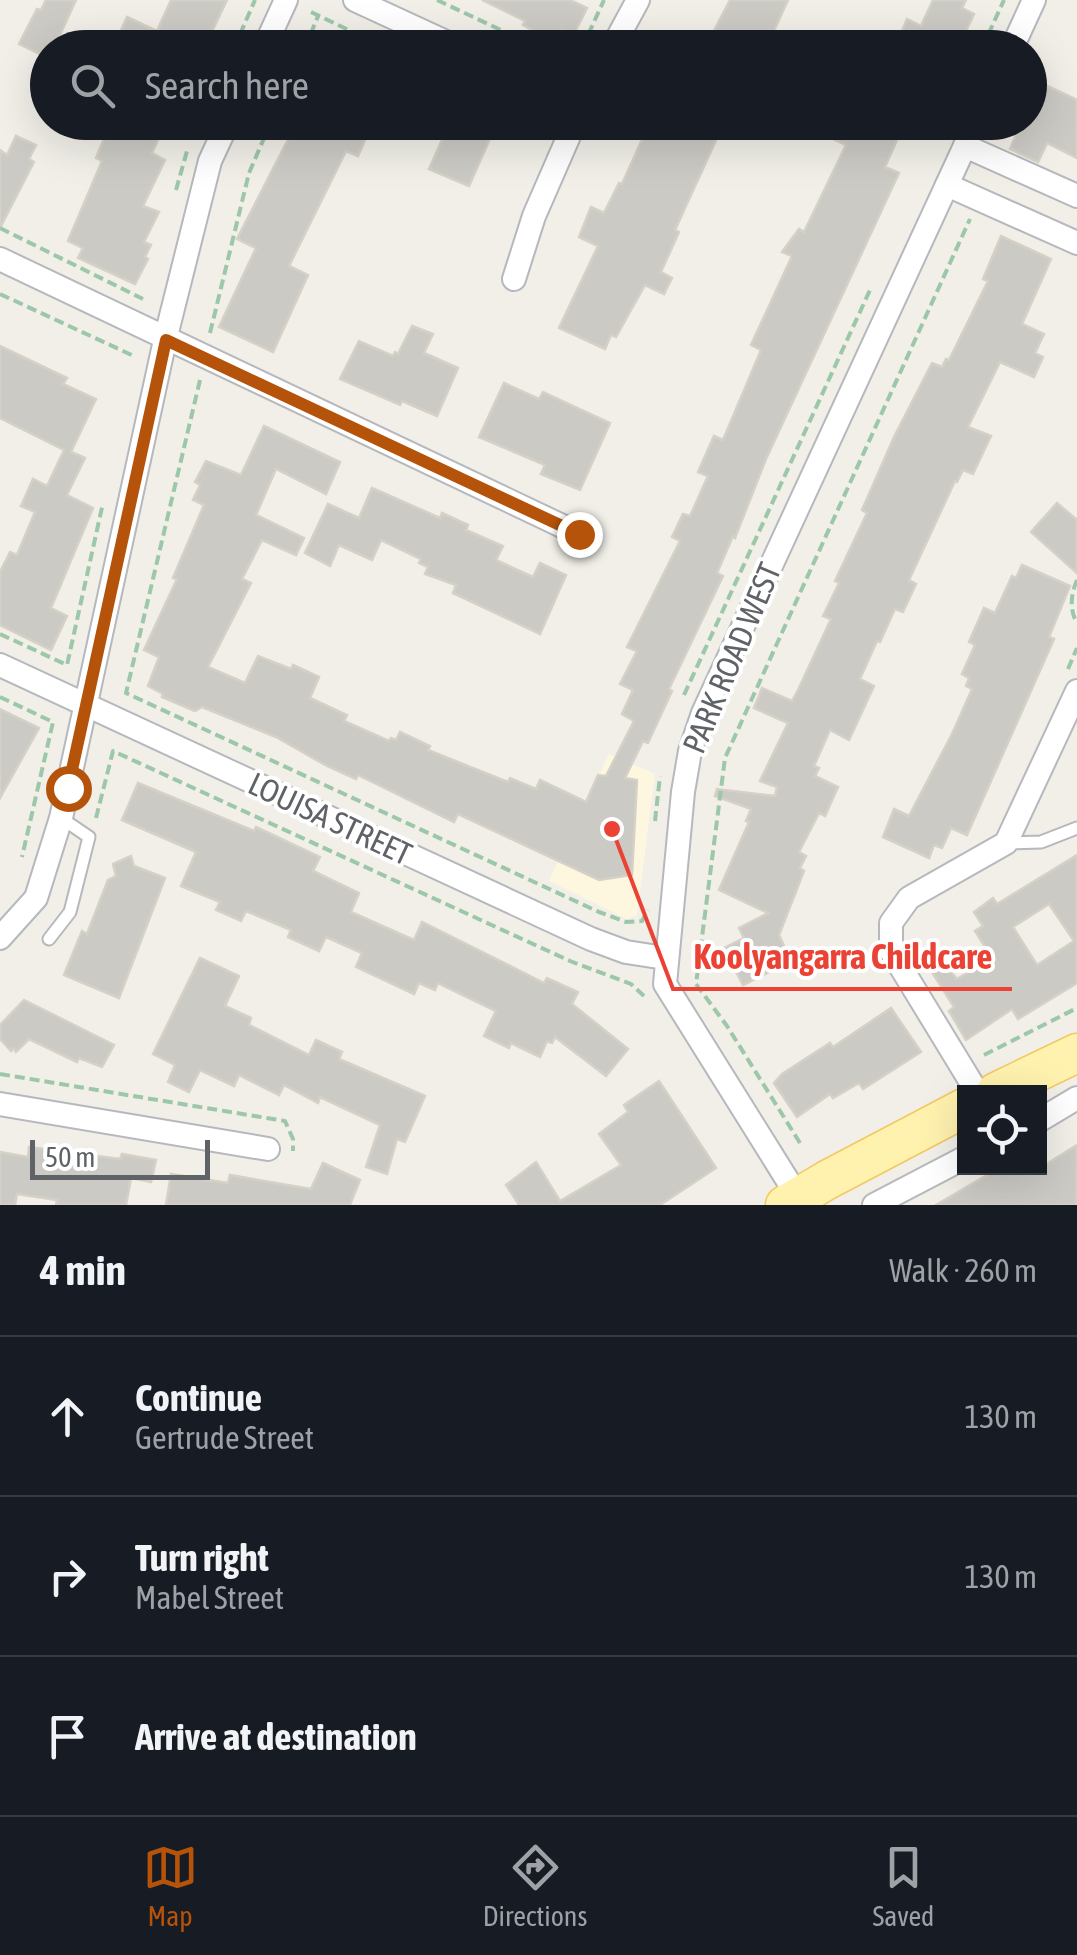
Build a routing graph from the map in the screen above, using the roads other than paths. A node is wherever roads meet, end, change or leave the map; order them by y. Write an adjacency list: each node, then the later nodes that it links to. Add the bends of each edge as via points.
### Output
1 (286, 0): 5 (street)
2 (355, 0): 6 (street)
3 (638, 0): 7 (street)
4 (1034, 0): 8 (street)
5 (272, 30)
6 (420, 30)
7 (622, 30)
8 (1020, 30)
9 (220, 140): 18 (street)
10 (567, 140): 17 (street)
11 (968, 140): 12 (street, PARK ROAD WEST)
12 (965, 146): 13 (street, PARK ROAD WEST); 14 (street)
13 (947, 185): 15 (street); 28 (street, PARK ROAD WEST, via 696,730)
14 (1077, 196)
15 (1077, 243)
16 (0, 259): 18 (street)
17 (514, 279)
18 (166, 340): 19 (street); 22 (street)
19 (579, 534)
20 (0, 664): 22 (street, LOUISA STREET)
21 (1077, 691): 25 (street)
22 (85, 706): 23 (street); 28 (street, LOUISA STREET, via 591,939)
23 (61, 818): 26 (street, via 36,898); 27 (lane, via 90,837 70,912)
24 (1077, 828): 25 (lane, via 1041,842)
25 (1006, 843): 30 (street, via 909,898 891,923 891,950)
26 (0, 938)
27 (49, 938)
28 (665, 958): 38 (street, PARK ROAD WEST, via 668,993)
29 (1077, 1053): 31 (main road)
30 (974, 1085)
31 (1011, 1085)
32 (1077, 1098): 35 (street)
33 (0, 1104): 36 (street)
34 (957, 1112): 38 (main road)
35 (1047, 1116)
36 (268, 1149)
37 (957, 1162): 39 (street)
38 (792, 1201)
39 (874, 1205)

